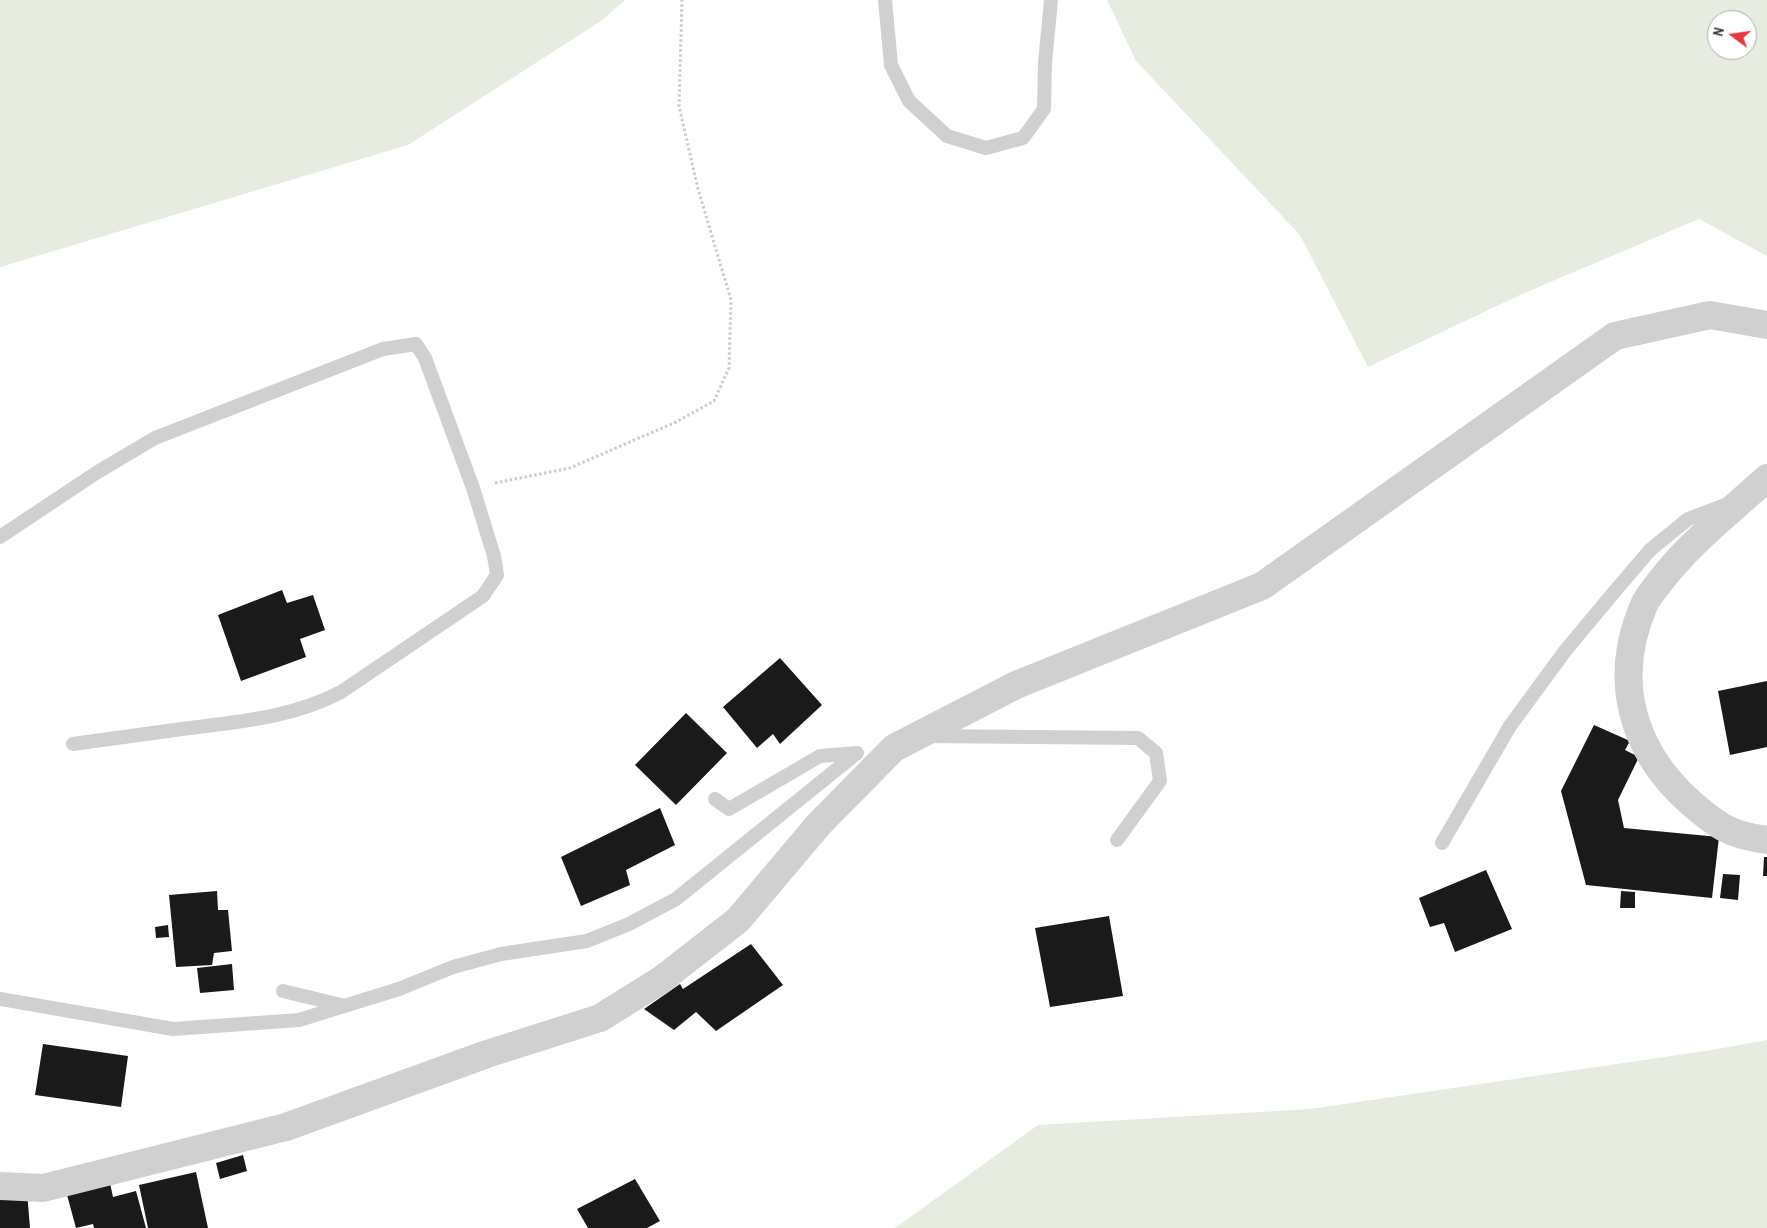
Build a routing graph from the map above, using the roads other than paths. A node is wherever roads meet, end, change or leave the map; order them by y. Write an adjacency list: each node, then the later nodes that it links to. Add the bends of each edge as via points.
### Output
1 (885, 0): 2 (lane, via 891,65 909,101 947,136 986,148 1023,138 1044,109)
2 (1051, 0)
3 (1767, 325): 7 (street, via 1710,315 1615,336 1262,586 1016,685)
4 (1767, 478): 5 (street)
5 (1745, 498): 12 (street, via 1676,560 1644,603 1632,644 1628,679 1634,719 1647,751 1676,789 1717,826 1746,837); 13 (lane, via 1688,520 1650,550 1565,651 1510,726)
6 (0, 538): 8 (lane, via 96,473 155,438 384,349 403,345 416,344 425,358 473,488 497,575 483,596 340,692 302,709 252,720)
7 (917, 736): 9 (street); 11 (lane, via 1138,738 1156,752 1160,781)
8 (73, 744)
9 (867, 759): 10 (lane, via 820,756 729,808); 16 (lane, via 676,900 629,924 587,941 501,954 453,967); 17 (street, via 738,920 662,980 600,1018 487,1054 286,1126 43,1188)
10 (715, 799)
11 (1118, 840)
12 (1767, 840)
13 (1442, 843)
14 (283, 991): 16 (lane)
15 (0, 999): 16 (lane, via 173,1029 298,1020)
16 (345, 1006)
17 (0, 1186)

